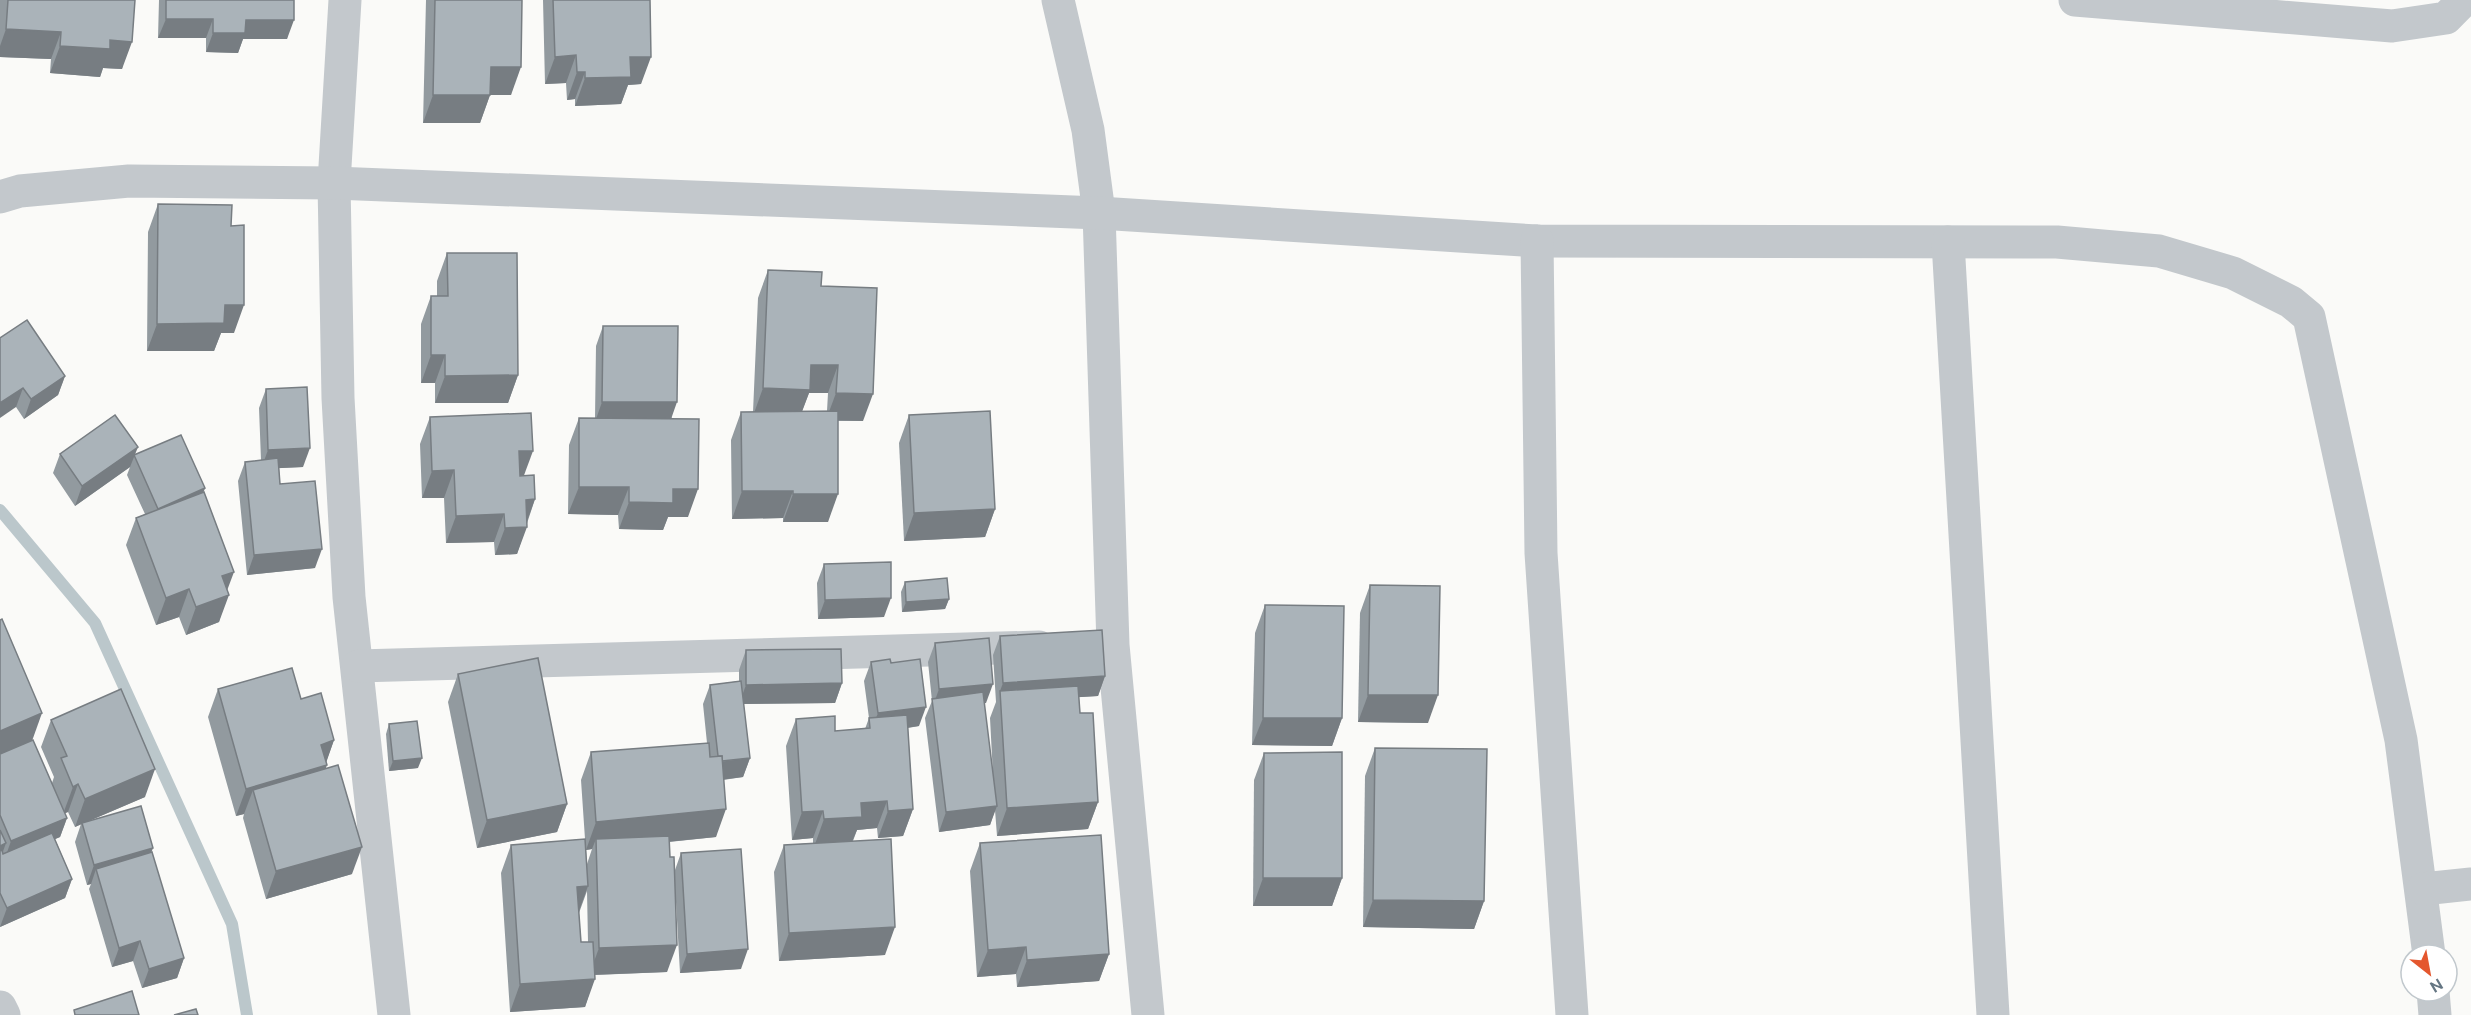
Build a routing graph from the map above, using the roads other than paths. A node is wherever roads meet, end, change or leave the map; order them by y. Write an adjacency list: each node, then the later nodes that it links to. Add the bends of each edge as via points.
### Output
1 (345, 0): 5 (street)
2 (1058, 0): 7 (street, via 1088,130)
3 (2075, 0): 4 (street, via 2392,26 2446,18)
4 (2464, 0)
5 (334, 183): 6 (street, via 129,181); 7 (street); 11 (street, via 338,398 349,597)
6 (0, 196)
7 (1099, 213): 8 (street); 10 (street)
8 (1537, 241): 9 (street); 19 (street, via 1541,553)
9 (1948, 242): 13 (street, via 2057,242 2160,251 2233,273 2291,302 2309,317 2402,740); 20 (street)
10 (1089, 646): 11 (street); 18 (street)
11 (357, 666): 17 (street)
12 (2471, 884): 13 (street)
13 (2423, 889): 14 (street)
14 (2428, 943)
15 (0, 1007): 16 (street)
16 (4, 1015)
17 (394, 1015)
18 (1148, 1015)
19 (1572, 1015)
20 (1993, 1015)

